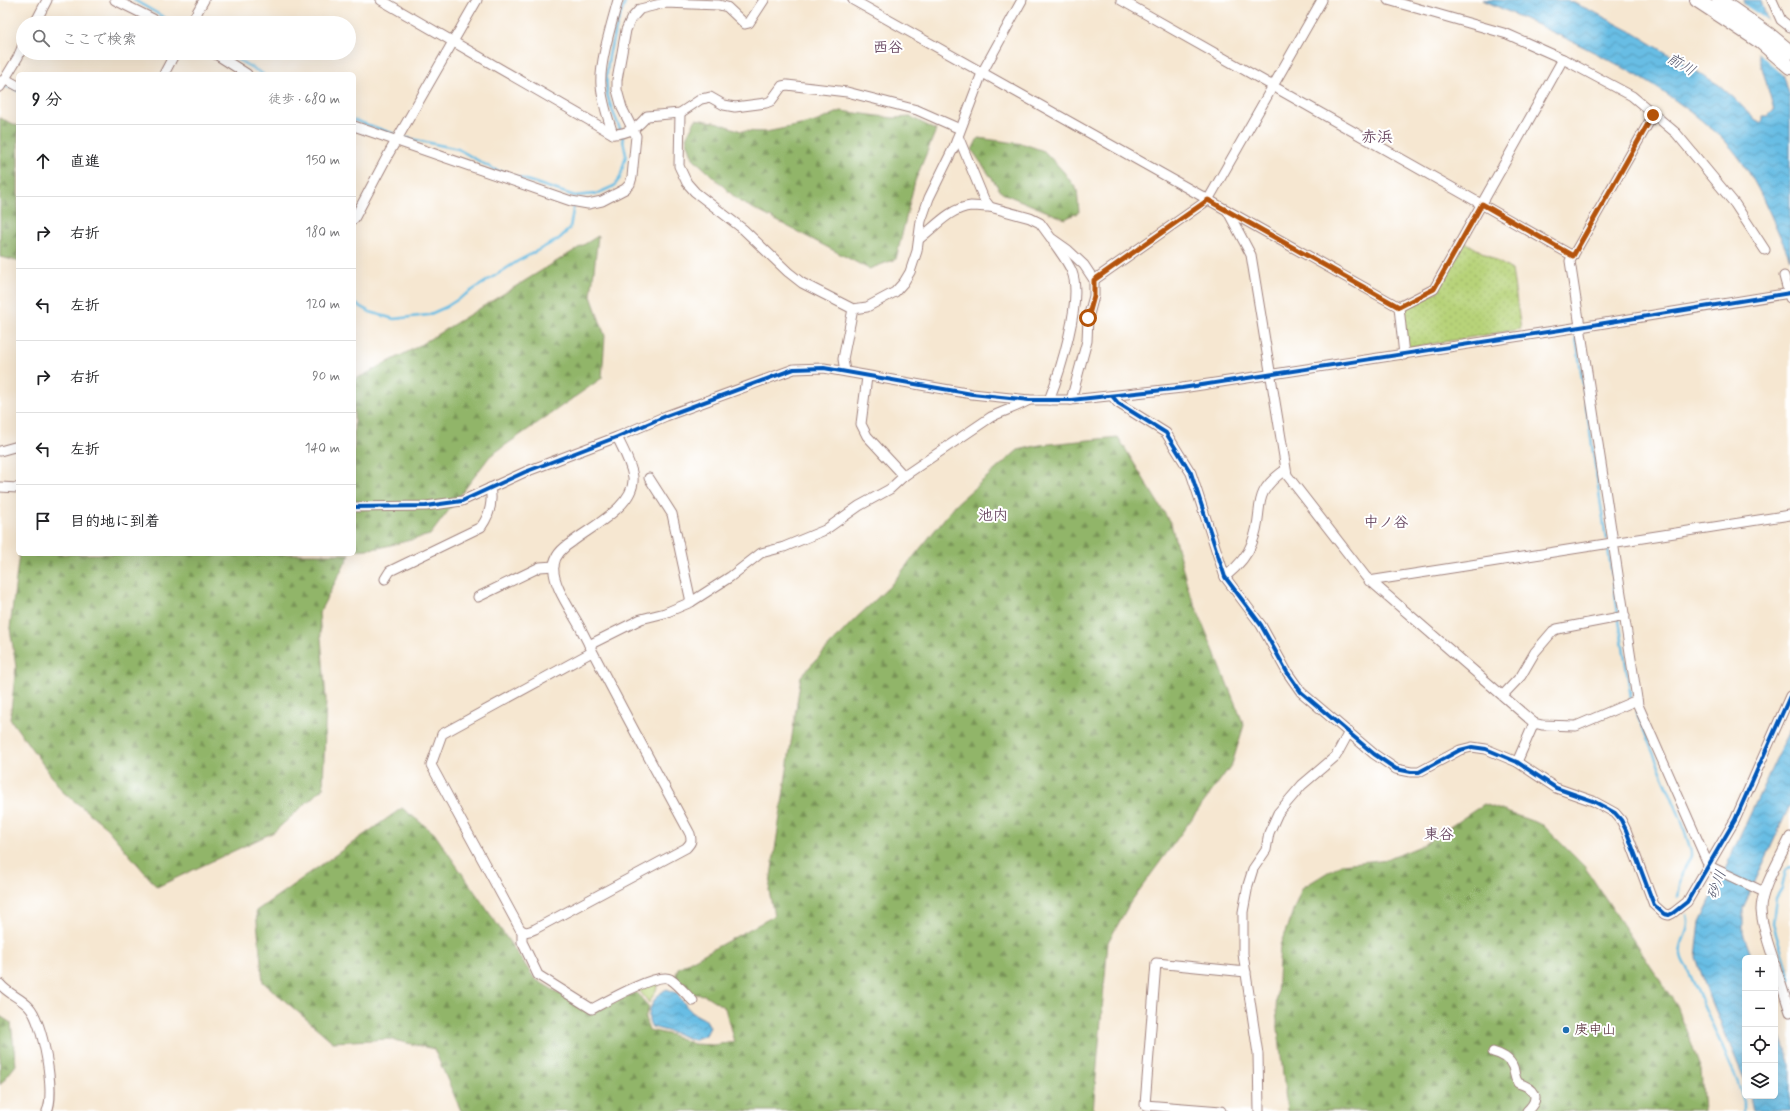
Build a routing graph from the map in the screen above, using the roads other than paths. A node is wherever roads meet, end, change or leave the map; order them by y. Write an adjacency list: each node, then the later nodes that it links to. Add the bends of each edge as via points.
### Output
1 (47, 0): 16 (street)
2 (115, 0): 17 (street)
3 (204, 0): 18 (street)
4 (381, 0): 20 (street)
5 (477, 0): 20 (street)
6 (618, 0): 36 (street, via 610,29 601,84 604,105)
7 (764, 0): 36 (street, via 748,24 727,7 719,5 665,3 640,9 631,18 626,30 617,80)
8 (853, 0): 29 (street)
9 (1022, 0): 29 (street)
10 (1121, 0): 32 (street)
11 (1322, 0): 32 (street)
12 (1388, 0): 22 (street, via 1507,34)
13 (1697, 0): 26 (highway, via 1761,42)
14 (1772, 0): 19 (street, via 1781,20)
15 (1724, 3): 21 (highway)
16 (39, 16)
17 (147, 16)
18 (195, 16)
19 (1790, 27)
20 (453, 41): 36 (street); 38 (street)
21 (1790, 51)
22 (1563, 58): 34 (street, via 1632,96); 40 (street)
23 (16, 60): 30 (street)
24 (171, 60): 27 (street)
25 (225, 60): 28 (street)
26 (1790, 67)
27 (165, 72)
28 (244, 72)
29 (982, 73): 37 (street); 39 (street)
30 (1, 84): 31 (street, via 9,81)
31 (16, 85)
32 (1274, 85): 39 (street); 40 (street)
33 (680, 113): 36 (street, via 647,116 638,127); 37 (street, via 701,99 710,97 724,105 735,107 766,103 786,85 847,92 917,110); 52 (street, via 679,166 695,192 743,229 802,283)
34 (1653, 115): 46 (street, via 1676,133 1735,204); 47 (street)
35 (356, 126): 38 (street)
36 (623, 132): 38 (street, via 636,136 630,184 602,201 588,204 574,202)
37 (959, 133): 41 (street, via 984,199); 45 (street, via 929,198 921,221)
38 (398, 137): 43 (street)
39 (1208, 200): 42 (street); 49 (street)
40 (1482, 204): 47 (street); 51 (street, via 1434,289)
41 (990, 207): 44 (street, via 1040,223); 45 (street, via 972,206 961,209 950,214)
42 (1227, 210): 51 (street); 56 (street, via 1251,255)
43 (356, 215)
44 (1051, 238): 49 (street, via 1084,265); 60 (street, via 1072,272 1074,284 1068,341)
45 (919, 239): 52 (street, via 915,263 895,292 867,307)
46 (1764, 250)
47 (1573, 256): 53 (street, via 1570,261)
48 (1784, 276): 50 (street)
49 (1094, 280): 61 (street, via 1087,341)
50 (1789, 295): 53 (street)
51 (1399, 307): 54 (street)
52 (853, 309): 55 (street, via 843,359)
53 (1580, 327): 54 (street); 73 (street)
54 (1404, 355): 56 (street)
55 (845, 371): 57 (street); 62 (street, via 824,368 794,369 666,416)
56 (1271, 374): 58 (street); 65 (street)
57 (868, 377): 59 (street, via 972,394); 66 (street, via 861,424 867,436)
58 (1113, 397): 61 (street); 75 (street, via 1122,406 1166,432 1171,440 1191,473)
59 (1029, 400): 60 (street); 66 (street, via 991,417)
60 (1050, 400): 61 (street)
61 (1071, 400)
62 (617, 437): 70 (street); 74 (street, via 633,476 630,494 623,503 567,545)
63 (16, 447): 64 (street)
64 (0, 451)
65 (1285, 470): 75 (street, via 1264,489 1252,544 1237,566); 77 (street)
66 (904, 476): 79 (street, via 890,489 859,506 825,530 784,547 760,553 730,578)
67 (649, 478): 79 (street, via 672,514)
68 (0, 487): 69 (street)
69 (16, 488)
70 (490, 488): 71 (street, via 462,501 450,503); 76 (street, via 487,518 481,527 390,571)
71 (356, 507)
72 (1790, 515): 73 (street)
73 (1613, 542): 77 (street); 80 (street)
74 (554, 566): 78 (street, via 540,567); 81 (street, via 558,587)
75 (1225, 577): 86 (street, via 1260,624 1301,692)
76 (385, 579)
77 (1370, 581): 82 (street)
78 (478, 597)
79 (691, 602): 81 (street, via 665,613 641,619)
80 (1621, 617): 82 (street, via 1553,631 1535,652 1521,676); 84 (street)
81 (591, 649): 91 (street, via 442,734 431,765); 91 (street, via 692,840 686,848 535,929)
82 (1503, 695): 85 (street)
83 (1790, 696): 89 (street, via 1735,820)
84 (1637, 700): 85 (street, via 1576,726); 89 (street)
85 (1534, 723): 87 (street)
86 (1349, 732): 87 (street, via 1374,754 1403,771 1419,772 1453,753 1472,747 1486,749); 93 (street, via 1336,756 1294,793 1278,813 1267,839 1266,850 1253,868 1244,912 1243,954)
87 (1517, 762): 89 (street, via 1548,784 1593,801 1615,813 1626,830 1654,905 1660,912 1669,915 1683,906)
88 (1790, 837): 90 (street)
89 (1711, 866): 90 (street)
90 (1762, 891): 92 (street, via 1762,916)
91 (522, 932): 96 (street, via 522,942 538,975 592,1009 642,984 664,978 670,979)
92 (1772, 955)
93 (1246, 972): 100 (street, via 1156,963 1145,1105); 101 (street, via 1258,1054)
94 (1778, 974): 97 (street)
95 (0, 984): 99 (street, via 30,1007 38,1022 49,1077 50,1107)
96 (692, 1001)
97 (1790, 1012)
98 (1493, 1052): 102 (street, via 1509,1061 1518,1082 1532,1088 1534,1100)
99 (47, 1111)
100 (1221, 1111)
101 (1259, 1111)
102 (1527, 1111)

